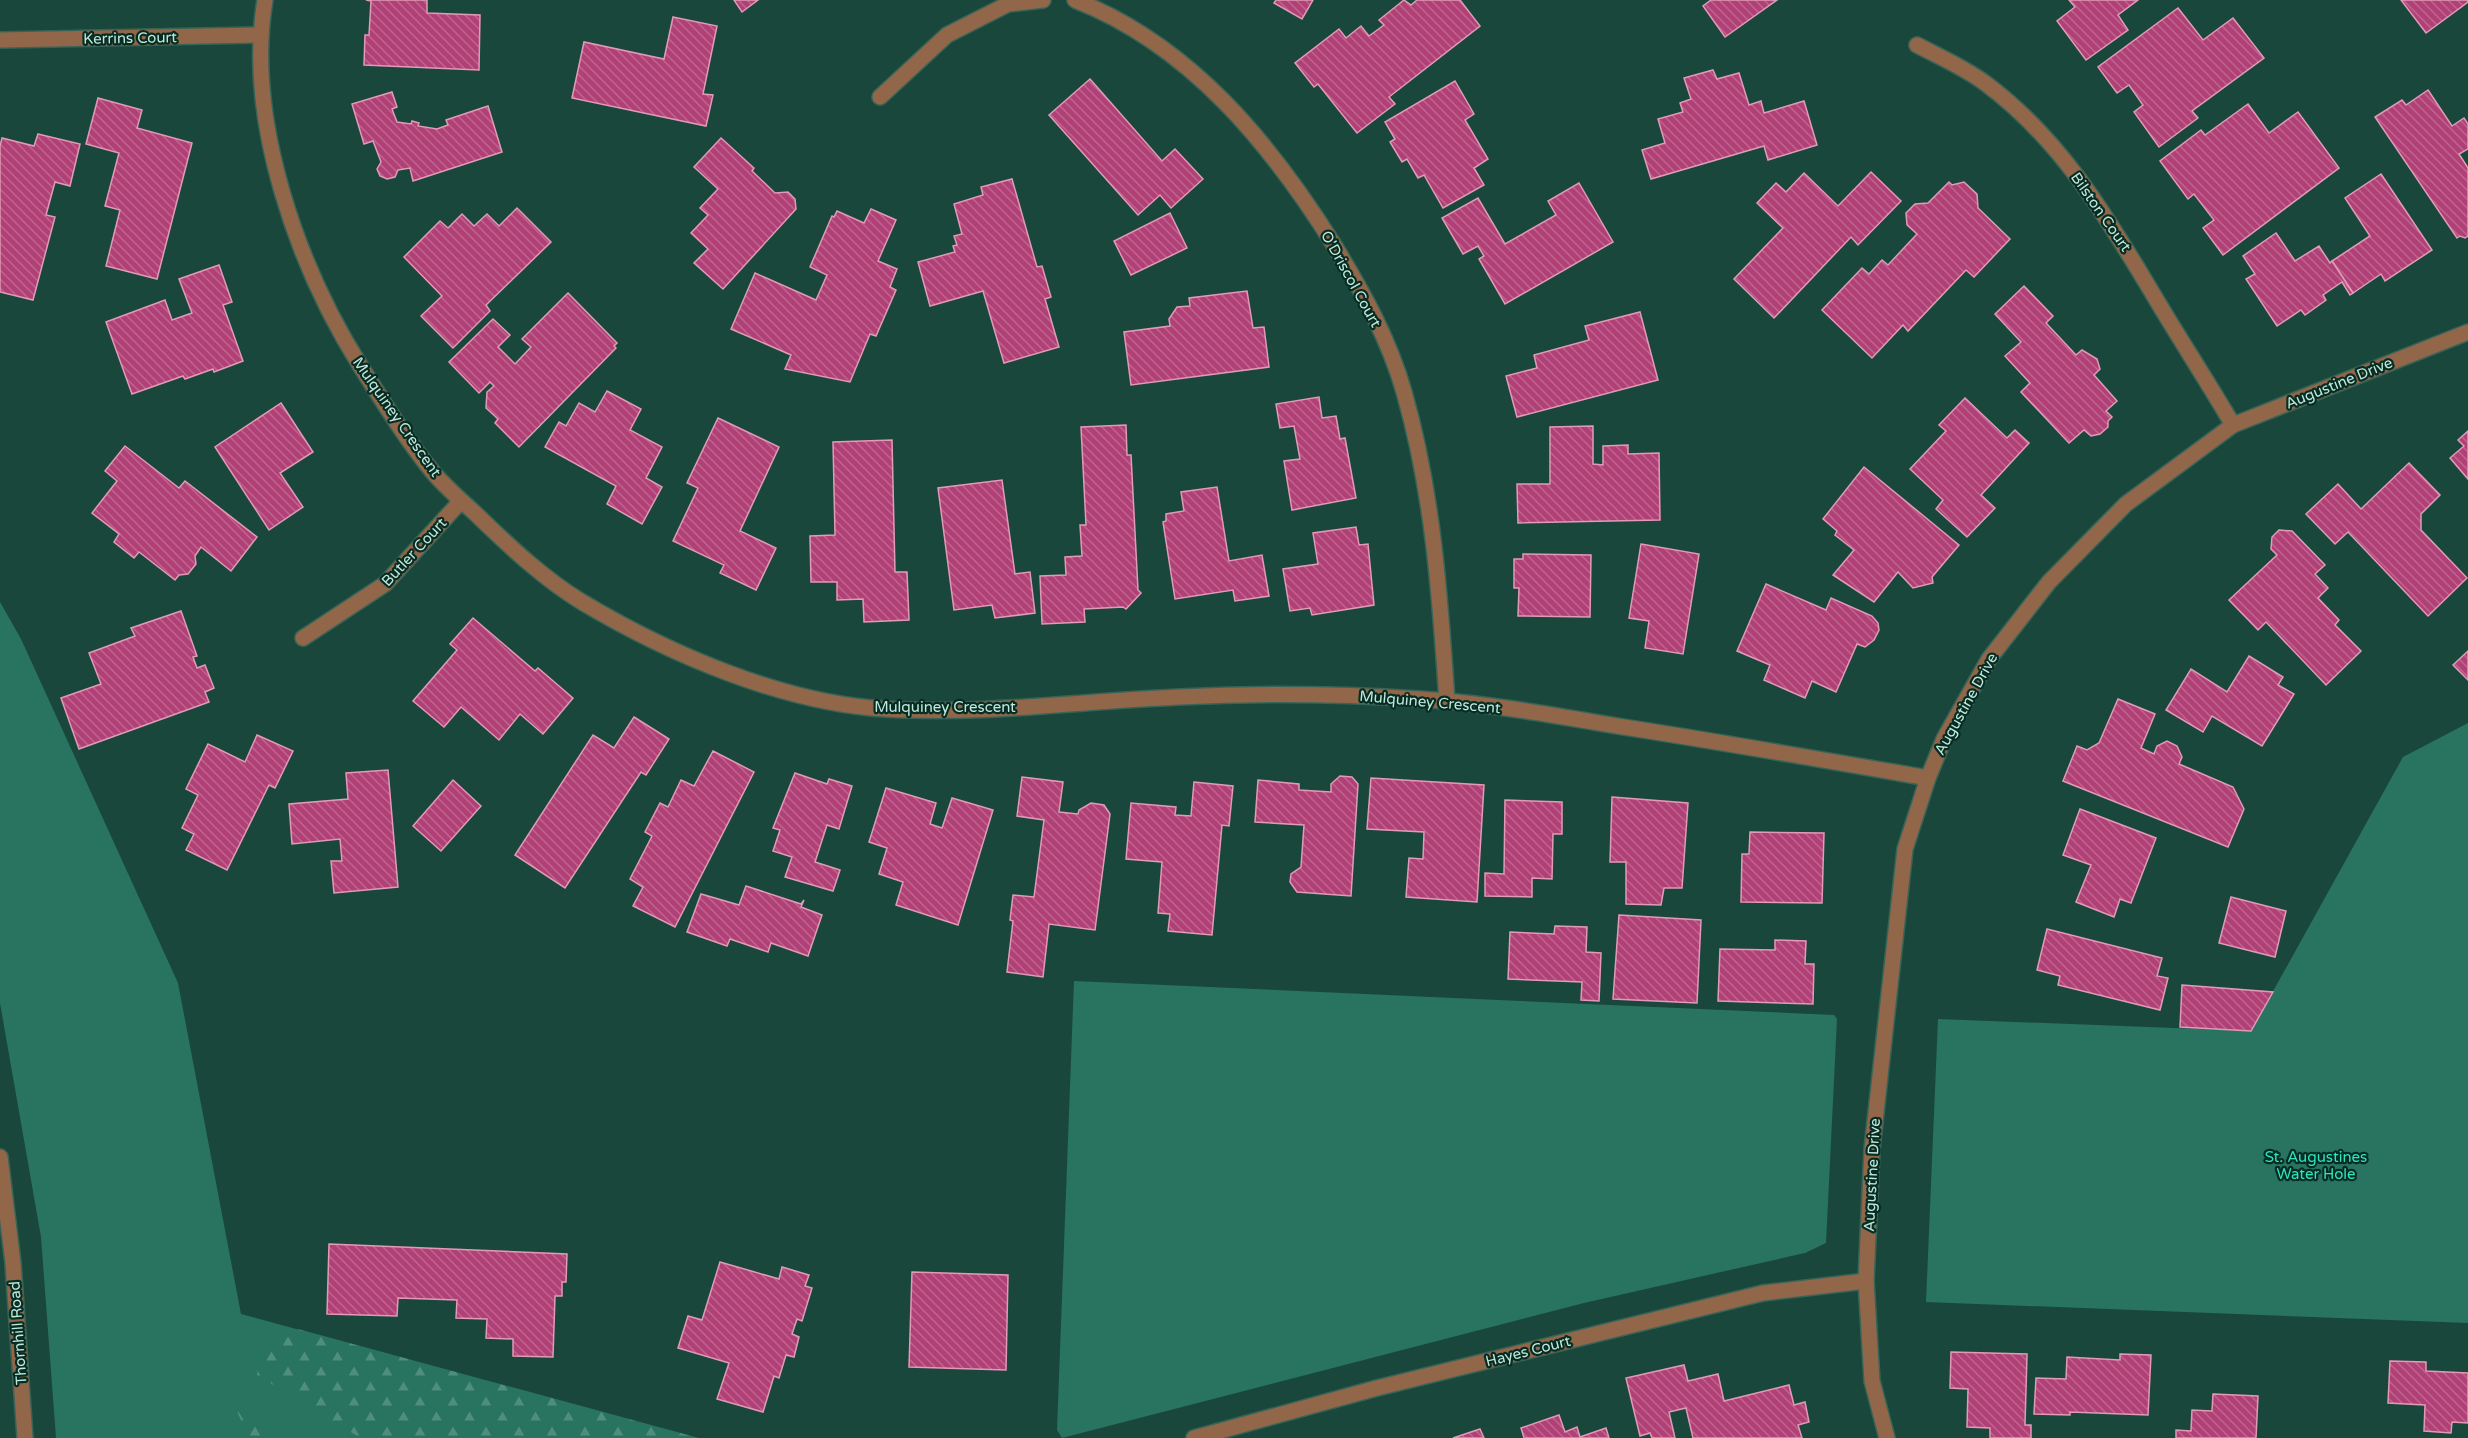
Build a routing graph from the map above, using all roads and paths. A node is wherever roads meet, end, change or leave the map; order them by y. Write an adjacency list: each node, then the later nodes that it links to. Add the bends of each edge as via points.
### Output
1 (265, 0): 4 (street, Mulquiney Crescent)
2 (1043, 0): 7 (street, via 1008,4 947,35)
3 (1075, 0): 12 (street, O'Driscol Court, via 1108,13 1152,41 1208,85 1248,124 1300,190 1374,314 1404,390 1427,495 1439,580)
4 (259, 35): 5 (street, Kerrins Court); 10 (street, Mulquiney Crescent, via 266,117 292,228 334,324 427,464)
5 (0, 40)
6 (1917, 45): 9 (street, Bilston Court, via 1984,82 2056,150 2094,197)
7 (880, 97)
8 (2468, 332): 9 (street, Augustine Drive)
9 (2233, 425): 13 (street, Augustine Drive, via 2126,504 2049,582 1989,659 1944,739)
10 (462, 501): 11 (street, Butler Court, via 385,584); 12 (street, Mulquiney Crescent, via 579,600 673,650 778,691 881,709 986,711 1180,697 1358,695)
11 (303, 638)
12 (1447, 701): 13 (street, Mulquiney Crescent, via 1762,748)
13 (1928, 778): 15 (street, Augustine Drive, via 1905,849 1872,1149)
14 (0, 1157): 16 (street, Thornhill Road, via 13,1263)
15 (1866, 1281): 17 (street, Hayes Court, via 1763,1293 1377,1388); 18 (street, Augustine Drive, via 1872,1381)
16 (25, 1438)
17 (1194, 1438)
18 (1887, 1438)

